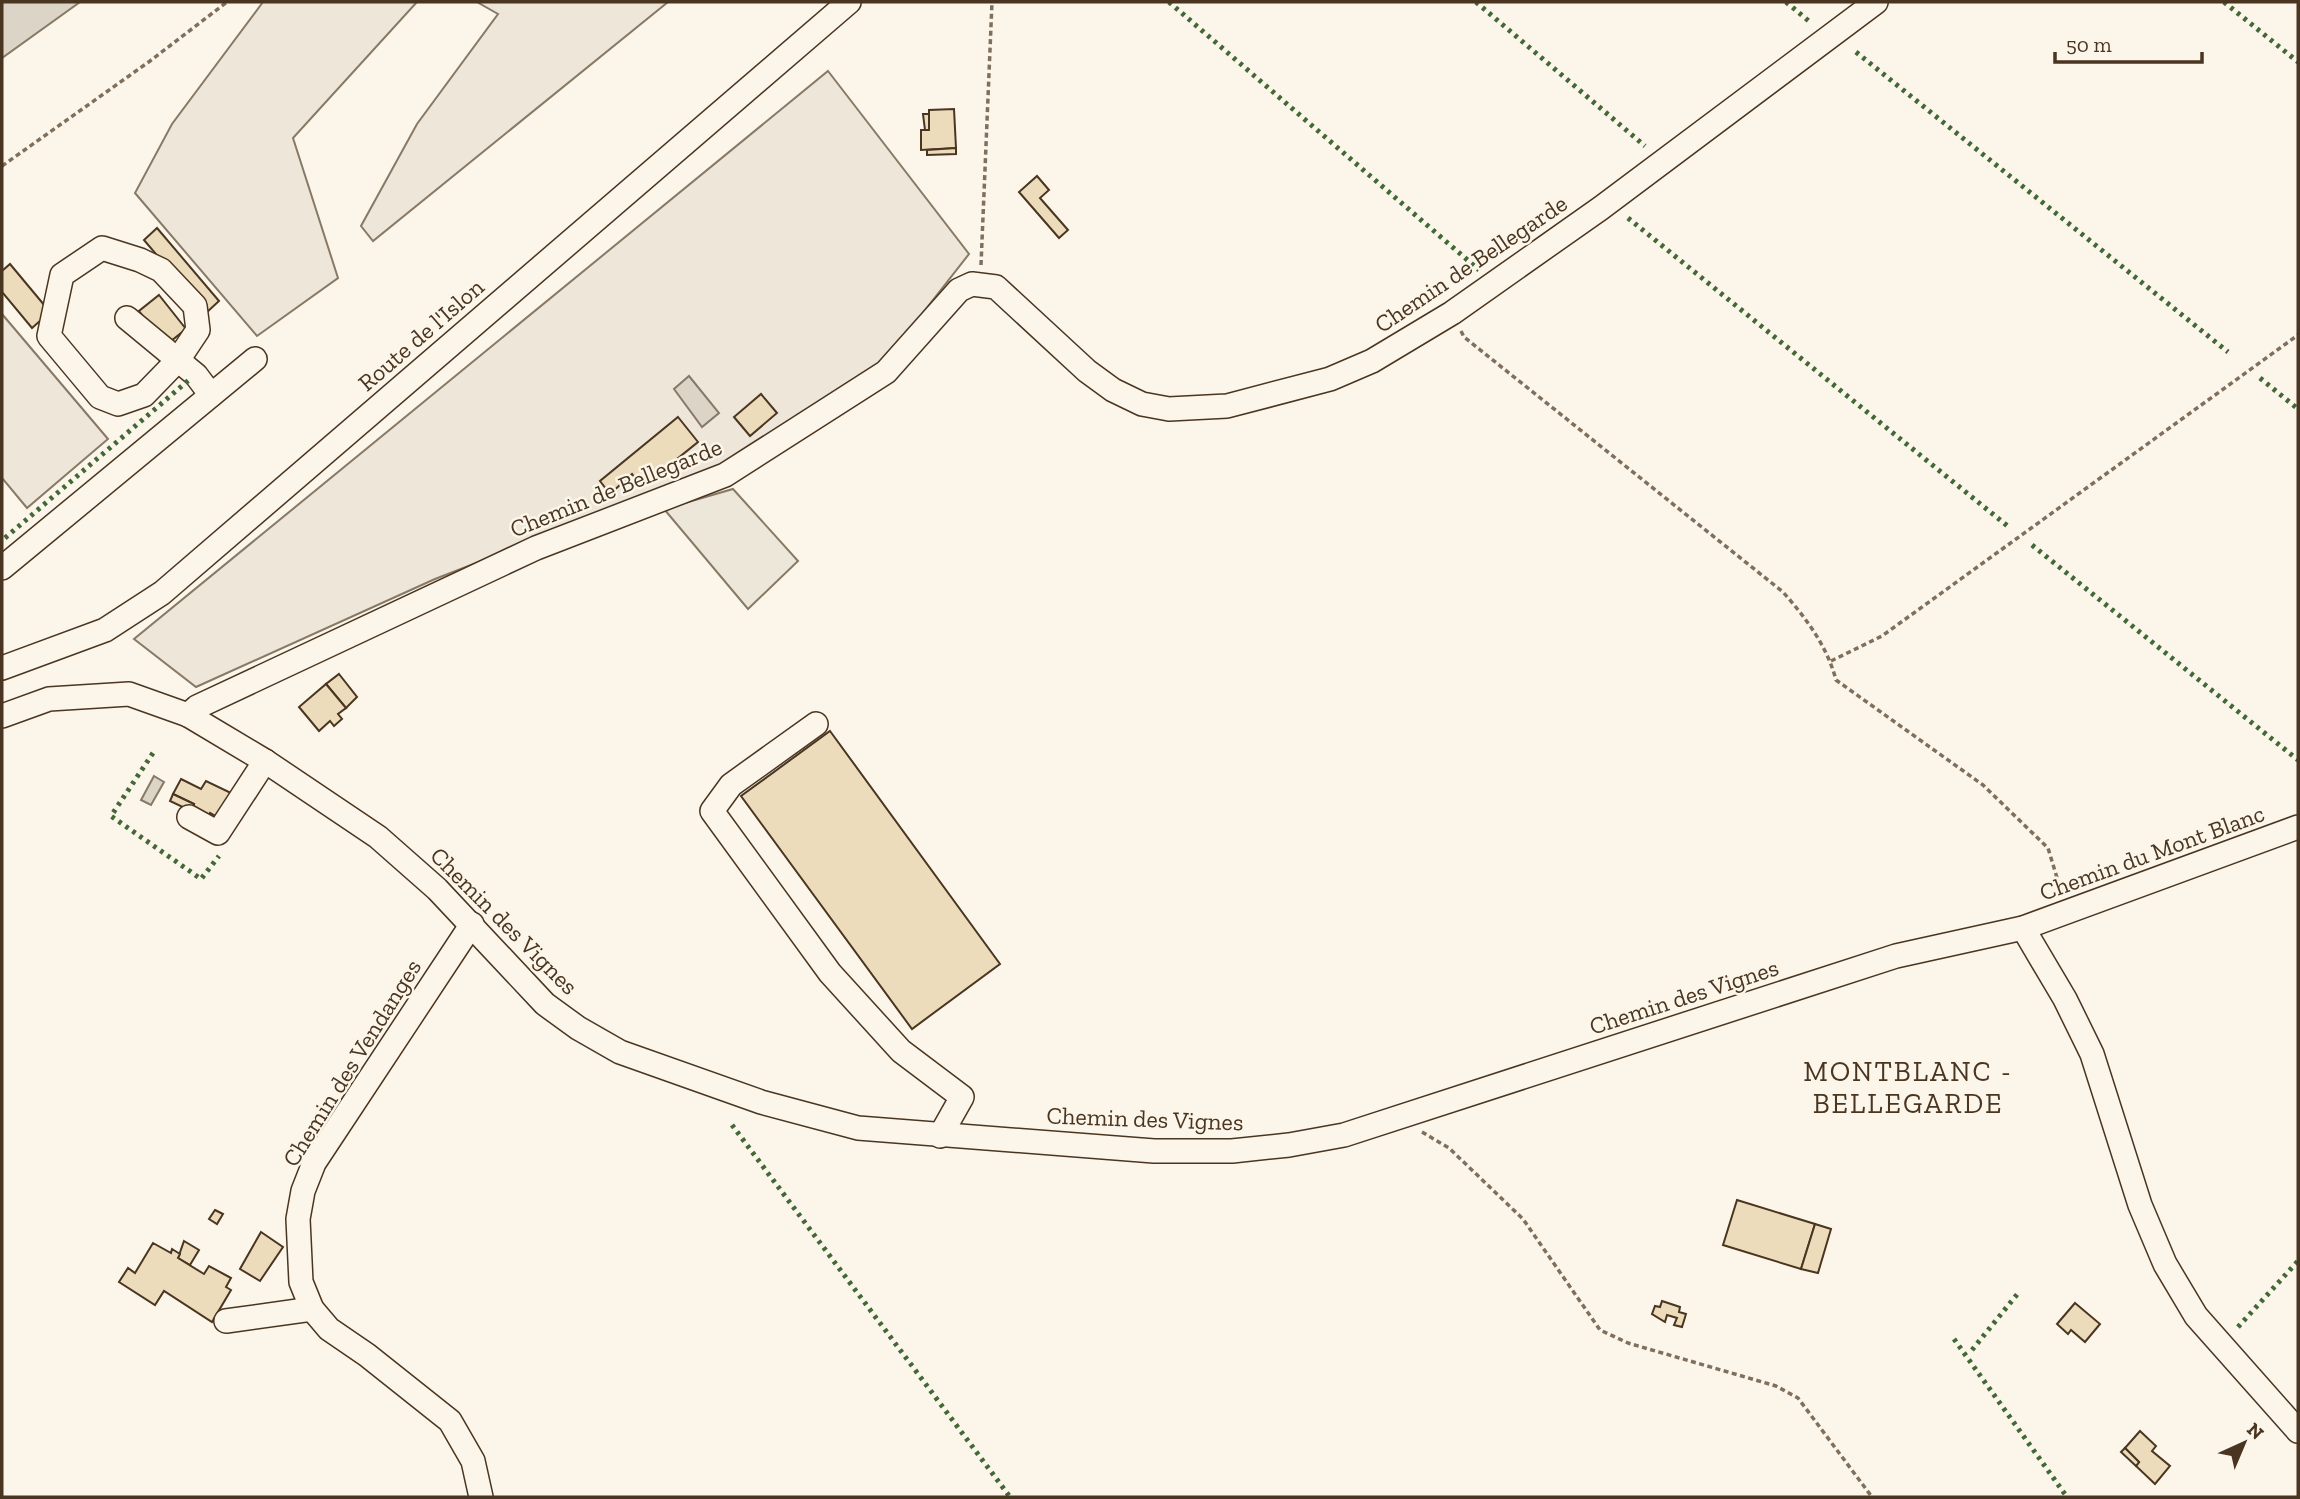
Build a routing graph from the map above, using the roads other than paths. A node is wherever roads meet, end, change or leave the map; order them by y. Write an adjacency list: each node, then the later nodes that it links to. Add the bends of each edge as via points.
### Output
1 (849, 2): 8 (street, Route de l'Islon, via 162,593 105,630)
2 (1876, 2): 9 (street, Chemin de Bellegarde, via 1452,313 1372,361 1330,379 1227,406 1169,409 1142,404 1087,371 996,288 972,284 959,290 886,372 724,475 536,548 314,650)
3 (127, 318): 5 (street)
4 (255, 359): 6 (street)
5 (178, 360): 5 (street, via 144,395 118,404 100,397 49,336 62,275 102,248 161,270 195,306 198,330); 6 (street)
6 (211, 395): 7 (street)
7 (2, 568)
8 (2, 668)
9 (188, 715): 10 (street, Chemin des Vignes, via 129,694 49,699); 12 (street, Chemin des Vignes)
10 (2, 716)
11 (816, 724): 17 (street, via 731,785 712,811 830,973 901,1051 962,1097)
12 (265, 761): 13 (street, via 218,833); 15 (street, Chemin des Vignes, via 378,837)
13 (189, 817)
14 (2298, 827): 16 (street, Chemin du Mont Blanc)
15 (472, 925): 17 (street, Chemin des Vignes, via 545,1004 620,1052 761,1102 858,1128); 18 (street, Chemin des Vendanges, via 314,1163 298,1219 301,1282)
16 (2023, 928): 17 (street, Chemin des Vignes, via 1896,956 1399,1118 1289,1146 1232,1152 1154,1151); 20 (street, via 2092,1054 2140,1205 2165,1264 2196,1317)
17 (940, 1136)
18 (312, 1309): 19 (street); 21 (street, Chemin des Vendanges, via 329,1329 450,1421 473,1461)
19 (226, 1321)
20 (2298, 1431)
21 (481, 1497)

